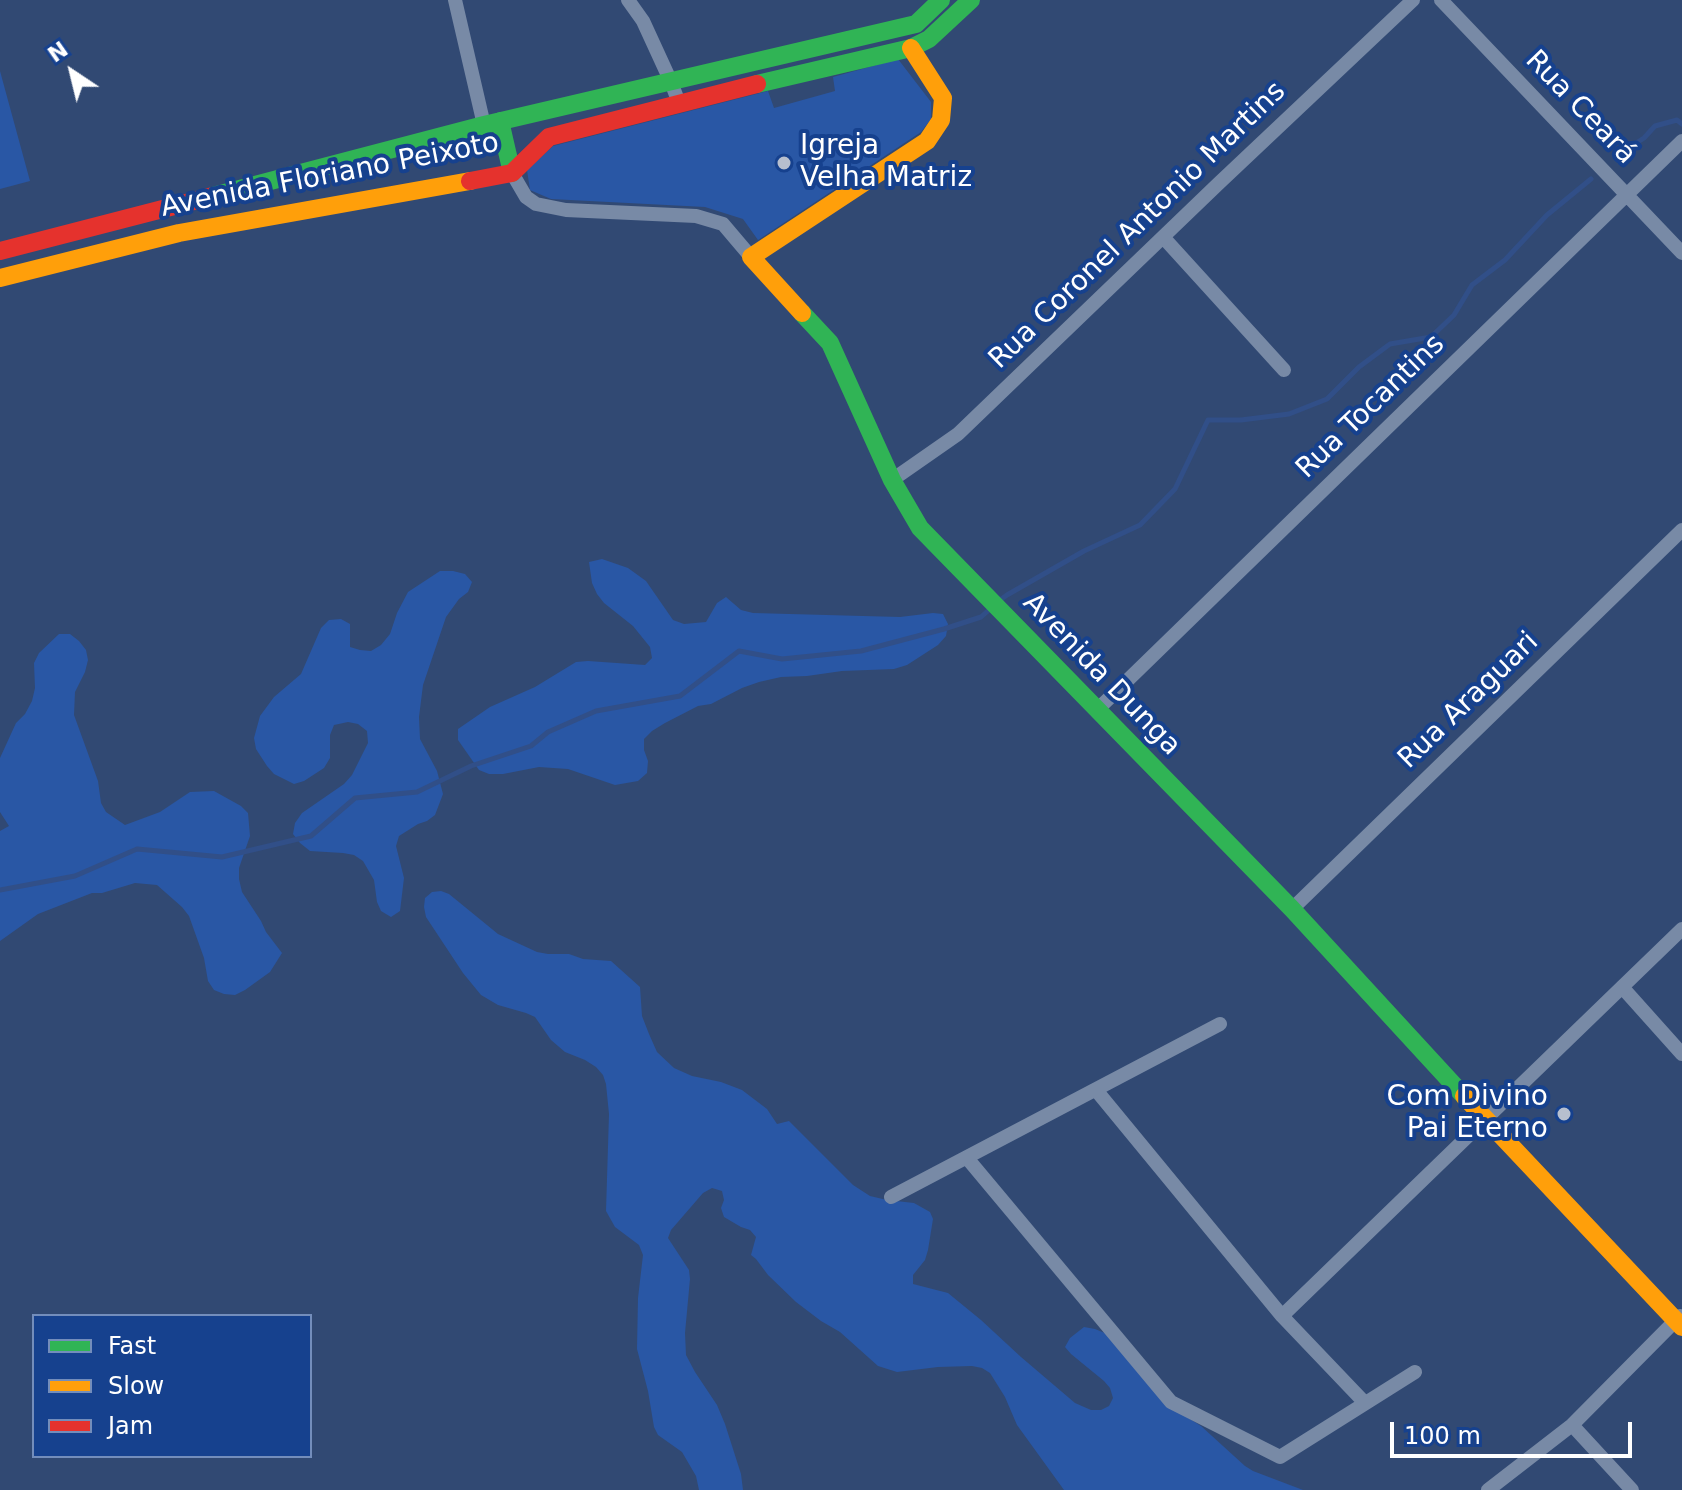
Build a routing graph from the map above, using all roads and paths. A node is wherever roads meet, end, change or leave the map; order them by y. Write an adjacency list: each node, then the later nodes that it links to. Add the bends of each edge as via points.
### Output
1 (455, 0): 12 (street)
2 (628, 0): 10 (street)
3 (941, 0): 7 (street)
4 (971, 0): 8 (street, Avenida Floriano Peixoto)
5 (1413, 0): 18 (street, Rua Coronel Antonio Martins)
6 (1441, 0): 15 (street, Rua Ceará)
7 (916, 24): 8 (street); 10 (street, Avenida Floriano Peixoto)
8 (929, 39): 9 (street, Avenida Floriano Peixoto)
9 (911, 48): 11 (street, Avenida Floriano Peixoto); 22 (street, via 943,98 941,120 927,141)
10 (671, 82): 11 (street); 12 (street, Avenida Floriano Peixoto)
11 (679, 103): 14 (street, Avenida Floriano Peixoto, via 549,137)
12 (492, 123): 14 (street); 16 (street, Avenida Floriano Peixoto)
13 (1682, 141): 15 (street, Rua Tocantins)
14 (512, 173): 17 (street, Avenida Floriano Peixoto); 22 (street, via 536,204 696,216 723,224)
15 (1627, 195): 21 (street, Rua Ceará); 28 (street, Rua Tocantins)
16 (172, 206): 17 (street); 19 (street, Avenida Floriano Peixoto)
17 (179, 233): 23 (street, Avenida Floriano Peixoto)
18 (1163, 237): 25 (street); 26 (street, Rua Coronel Antonio Martins, via 958,434)
19 (40, 241): 20 (street, Avenida Floriano Peixoto); 23 (street)
20 (0, 251)
21 (1682, 253)
22 (751, 257): 26 (street, Avenida Dunga, via 830,343)
23 (47, 266): 24 (street, Avenida Floriano Peixoto)
24 (0, 278)
25 (1284, 370)
26 (892, 480): 28 (street, Avenida Dunga, via 920,528)
27 (1682, 530): 29 (street, Rua Araguari)
28 (1097, 710): 29 (street, Avenida Dunga)
29 (1292, 909): 35 (street, Avenida Dunga)
30 (1682, 929): 31 (street)
31 (1622, 987): 33 (street); 35 (street)
32 (1220, 1024): 34 (street)
33 (1682, 1054)
34 (1096, 1090): 36 (street); 38 (street)
35 (1486, 1120): 38 (street); 39 (street, Avenida Dunga)
36 (967, 1158): 37 (street); 41 (street, via 1171,1402 1280,1457)
37 (891, 1197)
38 (1282, 1316): 41 (street)
39 (1680, 1320): 42 (street)
40 (1415, 1372): 41 (street)
41 (1365, 1403)
42 (1572, 1425): 43 (street); 44 (street)
43 (1488, 1490)
44 (1632, 1490)

